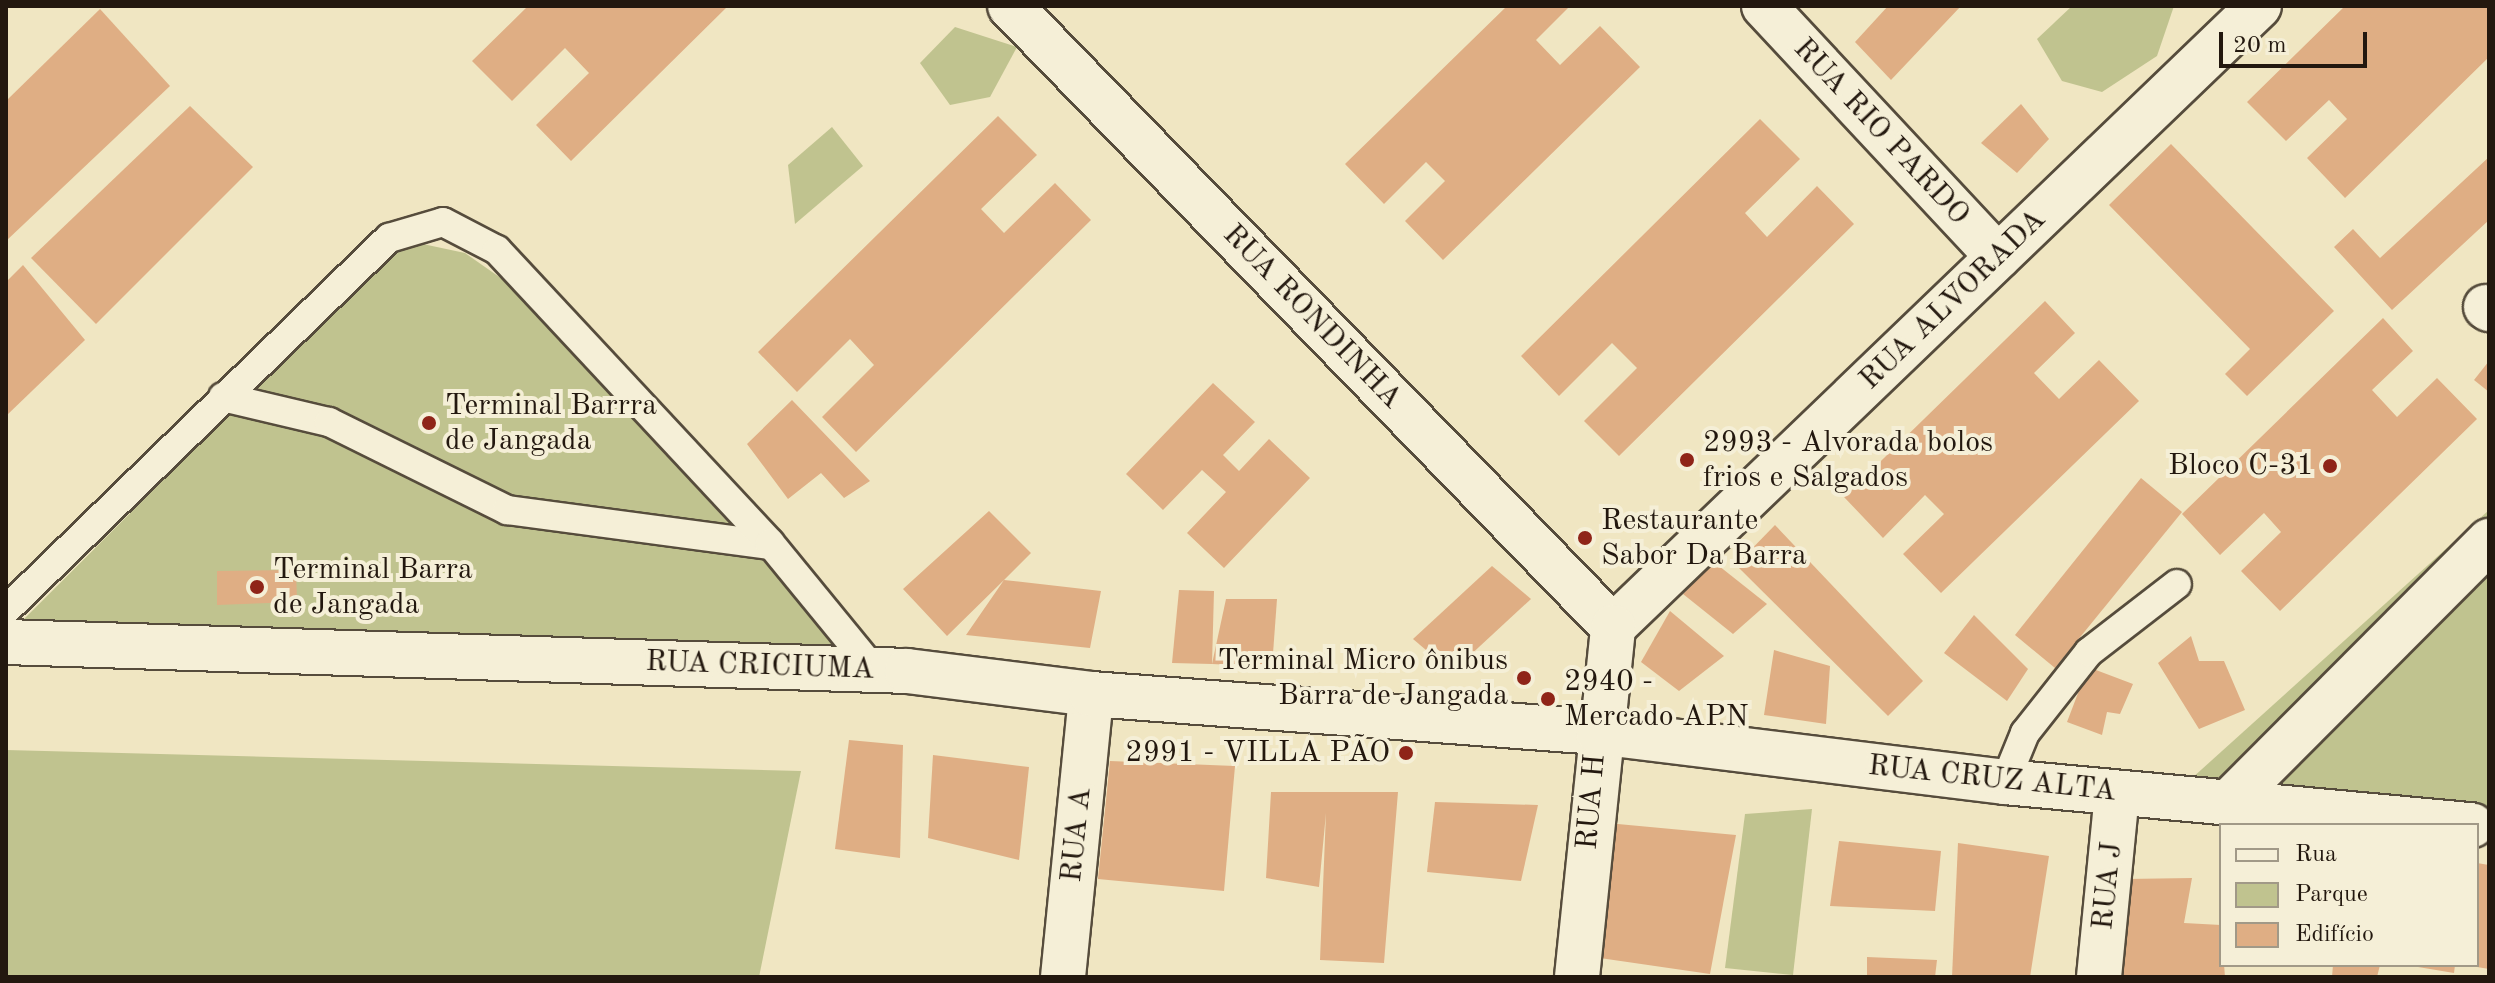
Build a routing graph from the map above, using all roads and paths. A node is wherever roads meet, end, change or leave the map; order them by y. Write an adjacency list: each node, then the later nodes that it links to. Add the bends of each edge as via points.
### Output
1 (1010, 6): 10 (street, RUA RONDINHA)
2 (1764, 6): 4 (street, RUA RIO PARDO)
3 (2259, 6): 4 (street, RUA ALVORADA)
4 (1998, 257): 10 (street, RUA ALVORADA)
5 (223, 397): 7 (lane, via 329,422 507,510); 7 (lane, via 389,238 443,222 497,250); 9 (lane)
6 (2489, 541): 18 (street)
7 (770, 545): 12 (lane)
8 (2177, 584): 16 (lane, via 2089,652 2025,733)
9 (6, 610)
10 (1613, 627): 15 (street, RUA H)
11 (6, 642): 12 (street, RUA CRICIUMA)
12 (874, 670): 13 (street, RUA CRICIUMA)
13 (1091, 694): 14 (street, RUA CRICIUMA); 20 (street, RUA A)
14 (1512, 725): 15 (street, RUA CRUZ ALTA)
15 (1598, 732): 16 (street, RUA CRUZ ALTA); 21 (street, RUA H)
16 (2005, 782): 17 (street, RUA CRUZ ALTA)
17 (2117, 794): 18 (street, RUA CRUZ ALTA); 22 (street, RUA J)
18 (2231, 800): 19 (street, RUA CRUZ ALTA)
19 (2455, 823)
20 (1063, 977)
21 (1577, 977)
22 (2099, 977)

